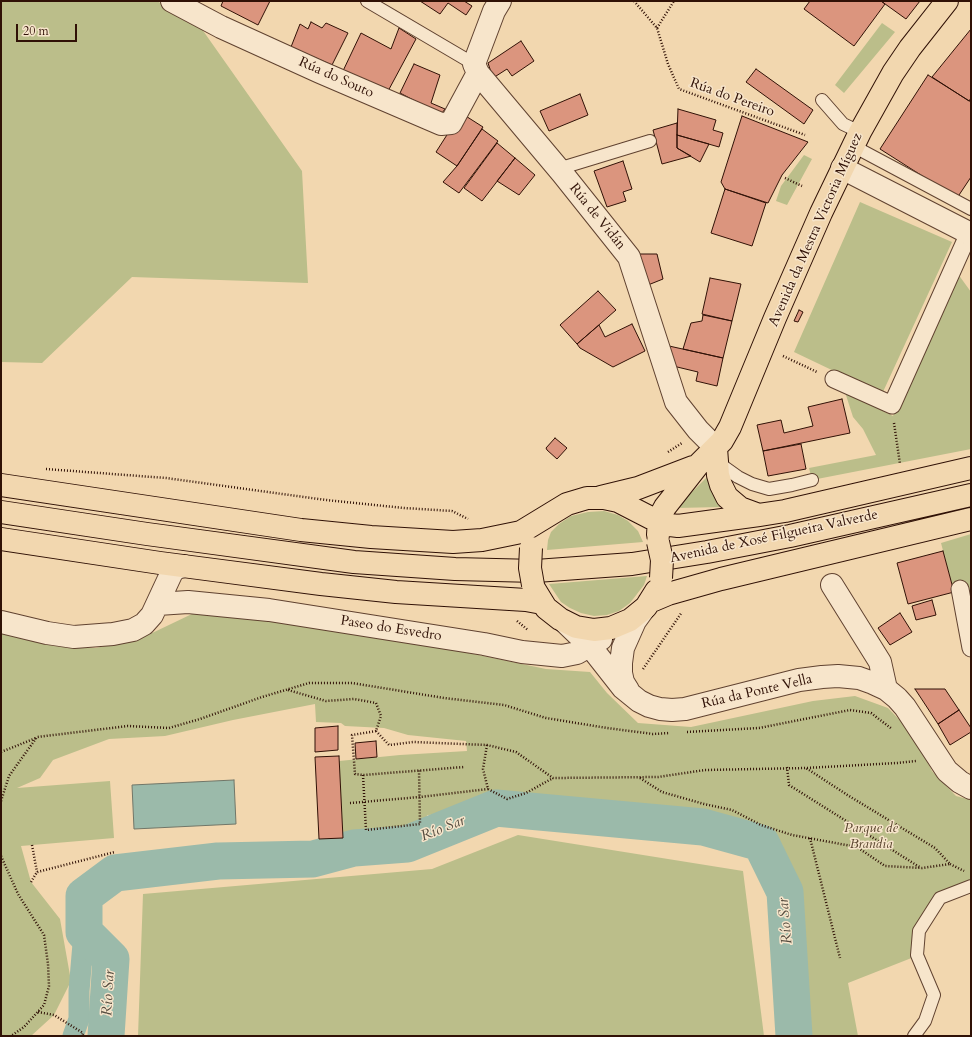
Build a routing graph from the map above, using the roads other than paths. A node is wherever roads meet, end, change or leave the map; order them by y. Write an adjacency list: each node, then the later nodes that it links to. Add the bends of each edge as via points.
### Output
1 (172, 1): 5 (street, Rúa do Souto, via 228,30 441,124 451,123)
2 (367, 1): 5 (lane)
3 (500, 1): 5 (street, via 494,11)
4 (948, 1): 7 (main road, Avenida da Mestra Victoria Míguez, via 893,73)
5 (476, 69): 10 (street, Rúa de Vidán)
6 (822, 100): 7 (lane)
7 (856, 139): 9 (main road, Avenida da Mestra Victoria Míguez); 11 (lane)
8 (650, 141): 10 (lane)
9 (842, 168): 12 (street); 14 (main road, Avenida da Mestra Victoria Míguez, via 820,213 734,419)
10 (558, 169): 14 (street, Rúa de Vidán, via 629,258 676,402 698,430)
11 (971, 209)
12 (970, 234): 13 (street, via 892,405)
13 (834, 379)
14 (710, 458): 16 (lane, via 738,477 769,489); 19 (main road, via 638,488); 22 (main road, via 727,497 740,508); 24 (main road, Avenida da Mestra Victoria Míguez, via 669,501 662,512)
15 (971, 468): 22 (main road)
16 (812, 480)
17 (1, 485): 21 (main road, via 307,530 429,541 467,542 511,535)
18 (967, 495): 20 (main road, Avenida de Xosé Filgueira Valverde, via 790,536 653,561 588,568 504,571 354,562)
19 (595, 498): 21 (main road, via 575,501); 24 (main road, via 618,501 635,510)
20 (1, 512)
21 (554, 513): 29 (main road, bridge, via 538,531 531,548 530,568)
22 (759, 516): 24 (main road, via 670,525)
23 (971, 519): 31 (main road, via 721,579 668,594)
24 (658, 532): 31 (main road, bridge, via 662,560 660,578 656,591)
25 (1, 539): 26 (main road)
26 (184, 566): 29 (main road, via 373,590 526,600); 30 (street, via 172,572)
27 (832, 585): 37 (street, via 880,662)
28 (960, 589): 35 (street)
29 (538, 594): 33 (main road, via 555,616)
30 (158, 604): 32 (street, via 144,624 133,630 113,634 67,636); 36 (street, Paseo do Esvedro, via 188,602 269,610 476,642 522,652 562,656 577,653)
31 (646, 606): 34 (main road, via 630,620); 38 (street, Rúa da Ponte Vella, via 635,621 627,639 621,663 623,682)
32 (1, 622)
33 (565, 622): 34 (main road, via 588,630); 36 (street, Rúa da Ponte Vella)
34 (616, 627): 36 (street, Paseo do Esvedro)
35 (970, 641)
36 (590, 646): 38 (street, Rúa da Ponte Vella, via 619,684)
37 (886, 689): 38 (street, Rúa da Ponte Vella, via 858,678 822,677 799,680 672,710 649,706); 39 (street, Rúa da Ponte Vella, via 904,707 947,771)
38 (631, 694)
39 (971, 788)
40 (971, 886): 41 (lane, via 940,898 919,931 917,956 934,994 925,1021)
41 (914, 1036)

